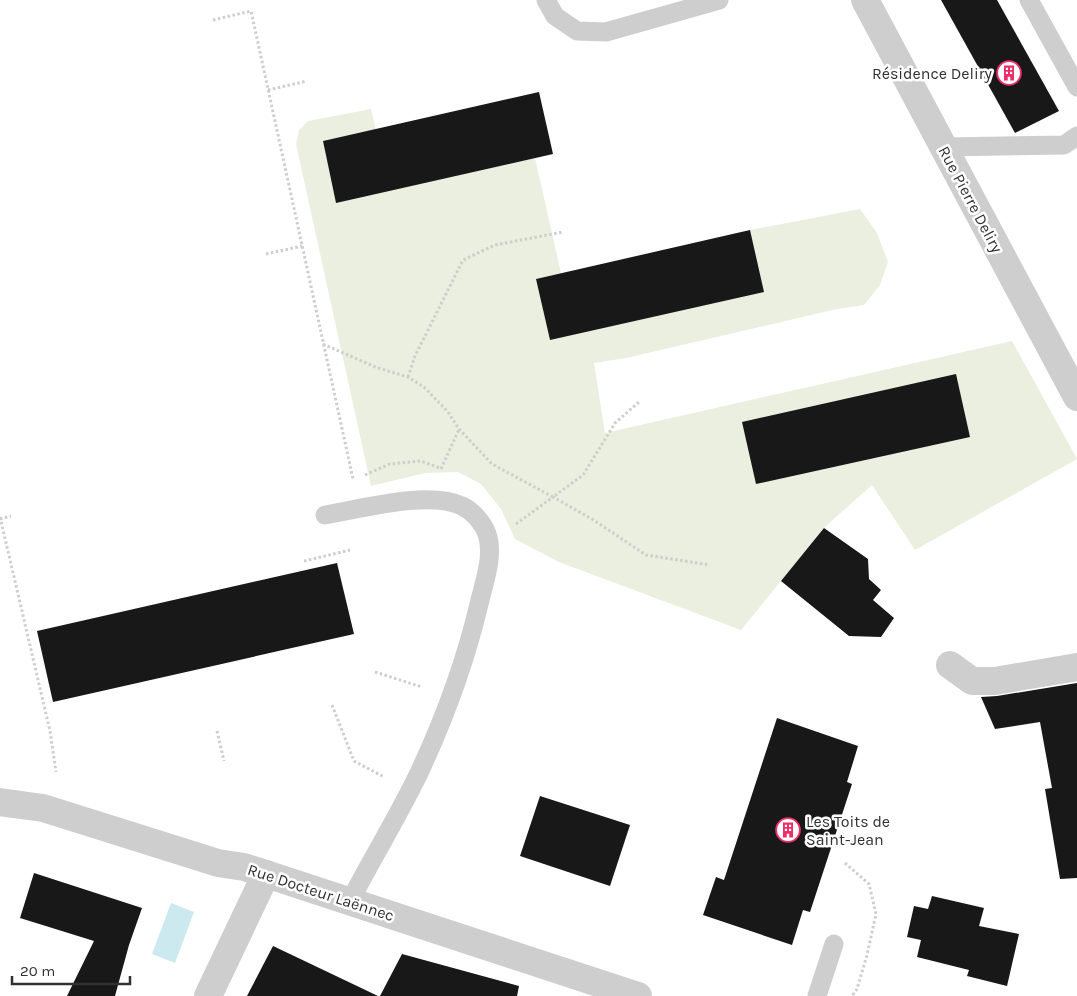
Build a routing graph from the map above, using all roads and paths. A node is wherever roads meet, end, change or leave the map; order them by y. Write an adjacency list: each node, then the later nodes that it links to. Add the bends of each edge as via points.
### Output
1 (546, 0): 2 (lane, via 556,16 578,31 606,32)
2 (719, 0)
3 (865, 0): 10 (street, Rue Pierre Deliry)
4 (1029, 0): 7 (lane)
5 (213, 20): 8 (path, via 251,11)
6 (307, 81): 8 (path)
7 (1077, 87)
8 (268, 90): 12 (path)
9 (1077, 136): 10 (lane, via 1064,144)
10 (944, 147): 16 (street, Rue Pierre Deliry)
11 (563, 232): 15 (path, via 495,244 463,260)
12 (302, 246): 13 (path); 14 (path)
13 (266, 254)
14 (324, 344): 15 (path, via 375,367); 19 (path, via 353,480 390,464 421,462)
15 (408, 376): 18 (path, via 448,412)
16 (1077, 398)
17 (639, 402): 20 (path, via 615,423 583,475)
18 (458, 429): 19 (path); 20 (path, via 492,464)
19 (441, 469): 21 (path)
20 (553, 497): 25 (path, via 518,523); 28 (path, via 646,555)
21 (442, 499): 22 (lane, via 406,501); 25 (lane, via 463,506 478,518)
22 (325, 515)
23 (11, 516): 24 (path)
24 (0, 518): 37 (path, via 50,731)
25 (487, 534): 41 (lane, via 488,570 475,624 446,708 418,774)
26 (350, 550): 27 (path)
27 (304, 561)
28 (710, 565)
29 (950, 665): 30 (street, via 972,681 995,681)
30 (1077, 667)
31 (375, 672): 32 (path)
32 (399, 679)
33 (332, 705): 36 (path)
34 (217, 731): 35 (path)
35 (224, 761)
36 (354, 761)
37 (56, 772)
38 (0, 802): 40 (street, Rue Docteur Laënnec, via 43,808 218,863)
39 (845, 863): 46 (path, via 869,884 876,914 867,955)
40 (266, 874): 41 (street, Rue Docteur Laënnec); 43 (street)
41 (350, 901): 44 (street, Rue Docteur Laënnec)
42 (834, 944): 45 (lane)
43 (208, 996)
44 (638, 996)
45 (817, 996)
46 (852, 996)

